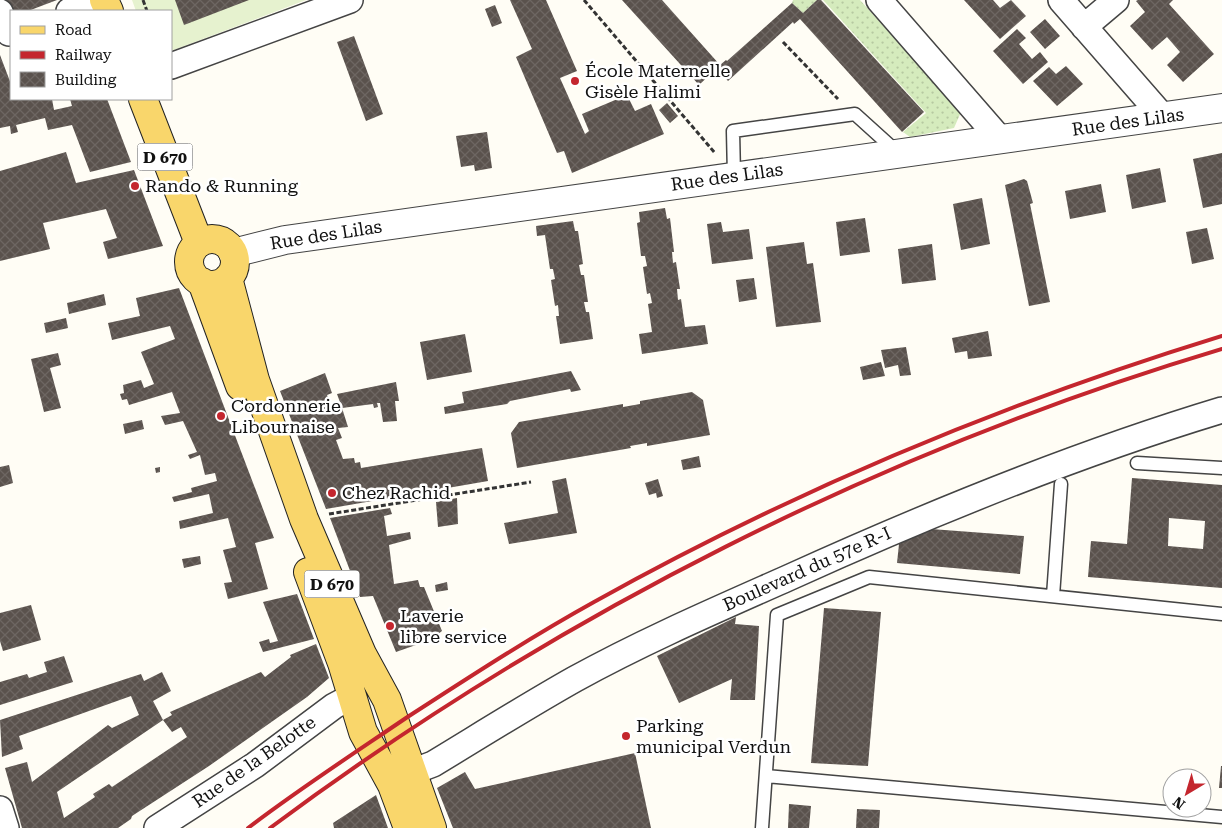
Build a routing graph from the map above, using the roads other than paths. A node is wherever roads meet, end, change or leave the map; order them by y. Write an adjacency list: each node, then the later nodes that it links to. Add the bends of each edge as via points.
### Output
1 (100, 0): 6 (street)
2 (350, 0): 8 (street)
3 (879, 0): 12 (street)
4 (1061, 0): 7 (street)
5 (1116, 0): 7 (street)
6 (72, 10)
7 (1084, 27): 11 (street)
8 (175, 64)
9 (143, 100): 15 (main road, D 670)
10 (1222, 108): 11 (street, Rue des Lilas)
11 (1163, 117): 12 (street, Rue des Lilas)
12 (1000, 139): 13 (street, Rue des Lilas)
13 (897, 152): 14 (street, Rue des Lilas); 14 (lane, via 855,114 733,131)
14 (729, 176): 16 (street, Rue des Lilas, via 285,240)
15 (198, 243): 16 (main road, via 212,238 224,242); 16 (main road, via 190,253 189,267 196,279)
16 (221, 271): 23 (main road, D 670); 24 (main road, D 670, via 304,519 362,654 387,700)
17 (1222, 410): 24 (street, Boulevard du 57e R-I, via 1056,465 884,534 669,631 576,678 433,764)
18 (1138, 463): 19 (lane)
19 (1222, 468)
20 (1061, 484): 21 (lane)
21 (1053, 596): 22 (lane); 25 (lane, via 869,577 777,616)
22 (1222, 614)
23 (350, 697): 29 (street, Rue de la Belotte, via 255,765); 30 (main road, D 670, via 363,732 392,785)
24 (412, 772): 31 (main road, D 670)
25 (766, 776): 27 (lane); 32 (lane)
26 (0, 809): 28 (street)
27 (1222, 818)
28 (6, 828)
29 (157, 828)
30 (408, 828)
31 (432, 828)
32 (762, 828)

